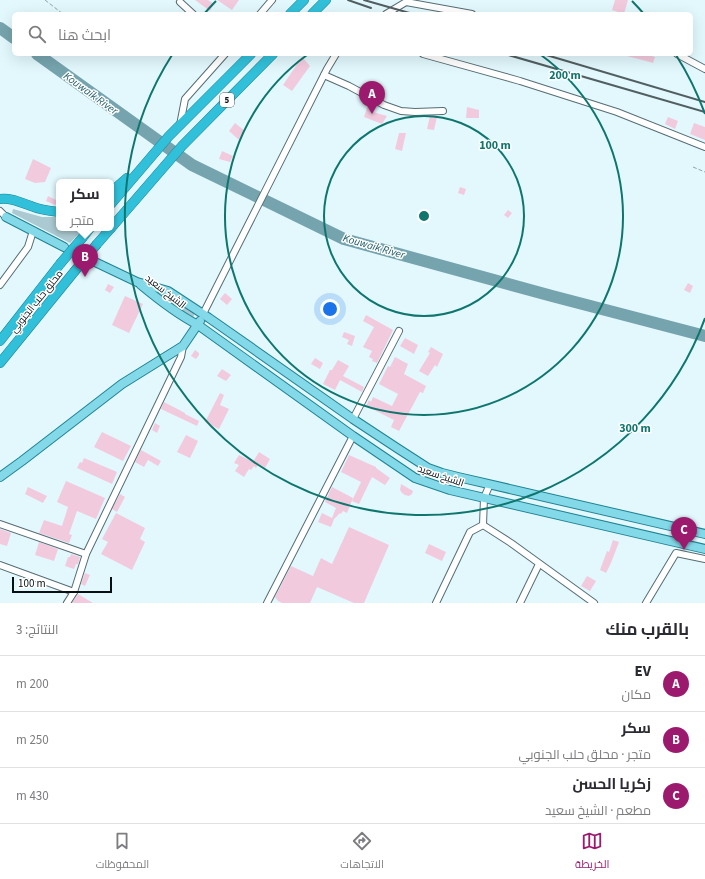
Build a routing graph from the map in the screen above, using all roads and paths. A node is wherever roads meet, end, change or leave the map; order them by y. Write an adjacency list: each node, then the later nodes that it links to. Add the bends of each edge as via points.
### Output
1 (44, 0): 6 (path)
2 (272, 0): 8 (street)
3 (304, 0): 9 (highway)
4 (180, 2): 7 (street)
5 (323, 3): 10 (highway)
6 (60, 12)
7 (191, 12)
8 (262, 12)
9 (292, 12)
10 (314, 12)
11 (389, 12): 12 (street, via 406,2)
12 (461, 12)
13 (221, 56): 22 (street, via 185,99)
14 (249, 56): 22 (highway, 5)
15 (271, 56): 32 (highway, 5, via 182,146)
16 (335, 56): 20 (street)
17 (430, 56): 23 (street, via 617,112)
18 (681, 56): 19 (street)
19 (705, 69)
20 (324, 75): 21 (street, via 401,111); 40 (street)
21 (443, 111)
22 (180, 125): 24 (highway, 5)
23 (705, 147)
24 (151, 158): 27 (highway); 29 (highway, 5)
25 (693, 166): 26 (path)
26 (705, 172)
27 (114, 189)
28 (0, 199): 30 (highway, via 12,199 32,207)
29 (114, 201)
30 (56, 212)
31 (2, 214): 33 (main road)
32 (114, 225)
33 (33, 231): 36 (main road); 39 (street, via 28,247)
34 (87, 231): 43 (highway, محلق حلب الجنوبي, bridge)
35 (108, 231): 45 (highway, محلق حلب الجنوبي / 5, bridge)
36 (64, 247)
37 (95, 262): 38 (main road)
38 (137, 282): 40 (main road, الشيخ سعيد, via 168,291); 41 (main road, الشيخ سعيد, via 159,301)
39 (0, 286)
40 (203, 314): 41 (main road); 46 (main road, الشيخ سعيد)
41 (198, 325): 44 (main road); 47 (main road, الشيخ سعيد)
42 (399, 331): 46 (street)
43 (0, 341)
44 (183, 346): 48 (main road, via 122,384); 55 (street)
45 (0, 363)
46 (353, 419): 49 (main road, الشيخ سعيد, via 428,468)
47 (353, 436): 50 (main road, الشيخ سعيد, via 415,478); 61 (street)
48 (2, 474)
49 (490, 484): 50 (street); 53 (main road, الشيخ سعيد)
50 (484, 498): 52 (street); 54 (main road, الشيخ سعيد)
51 (0, 524): 55 (street)
52 (483, 525): 57 (street); 62 (street, via 470,532)
53 (705, 534)
54 (705, 549)
55 (86, 554): 59 (street)
56 (705, 559): 65 (street, via 676,553)
57 (539, 564): 63 (street); 64 (street)
58 (0, 565): 59 (street)
59 (74, 592): 60 (street)
60 (68, 603)
61 (267, 603)
62 (436, 603)
63 (520, 603)
64 (593, 603)
65 (646, 603)

